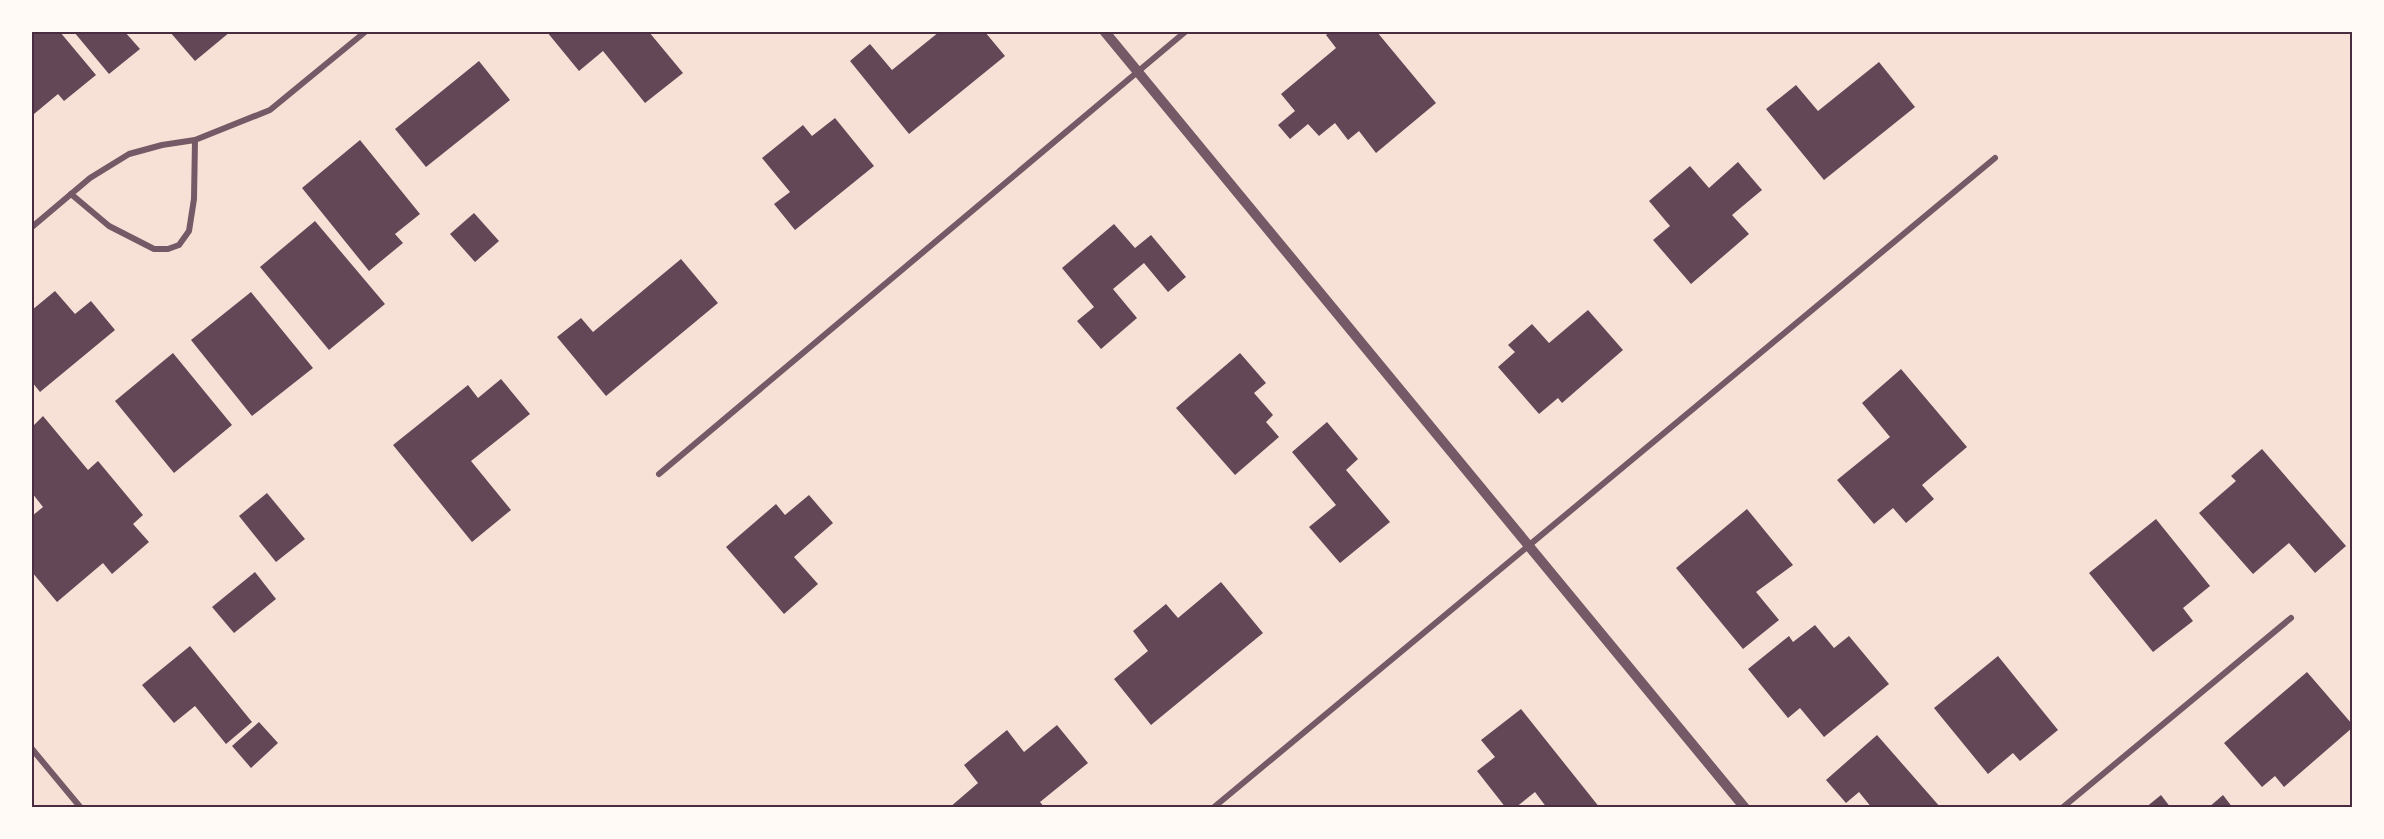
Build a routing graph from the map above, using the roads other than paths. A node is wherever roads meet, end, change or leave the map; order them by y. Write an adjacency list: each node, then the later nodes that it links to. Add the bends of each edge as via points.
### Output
1 (365, 32): 5 (street, via 270,110)
2 (1105, 32): 4 (street)
3 (1185, 32): 4 (street)
4 (1138, 71): 9 (street); 10 (street)
5 (195, 140): 7 (street, via 129,154); 7 (street, via 194,199 189,231 179,245 154,249 109,226)
6 (1995, 158): 10 (street)
7 (71, 194): 8 (street)
8 (32, 227)
9 (659, 474)
10 (1531, 546): 14 (street); 15 (street)
11 (2291, 618): 16 (street)
12 (32, 749): 13 (street)
13 (81, 807)
14 (1213, 807)
15 (1745, 807)
16 (2062, 807)

